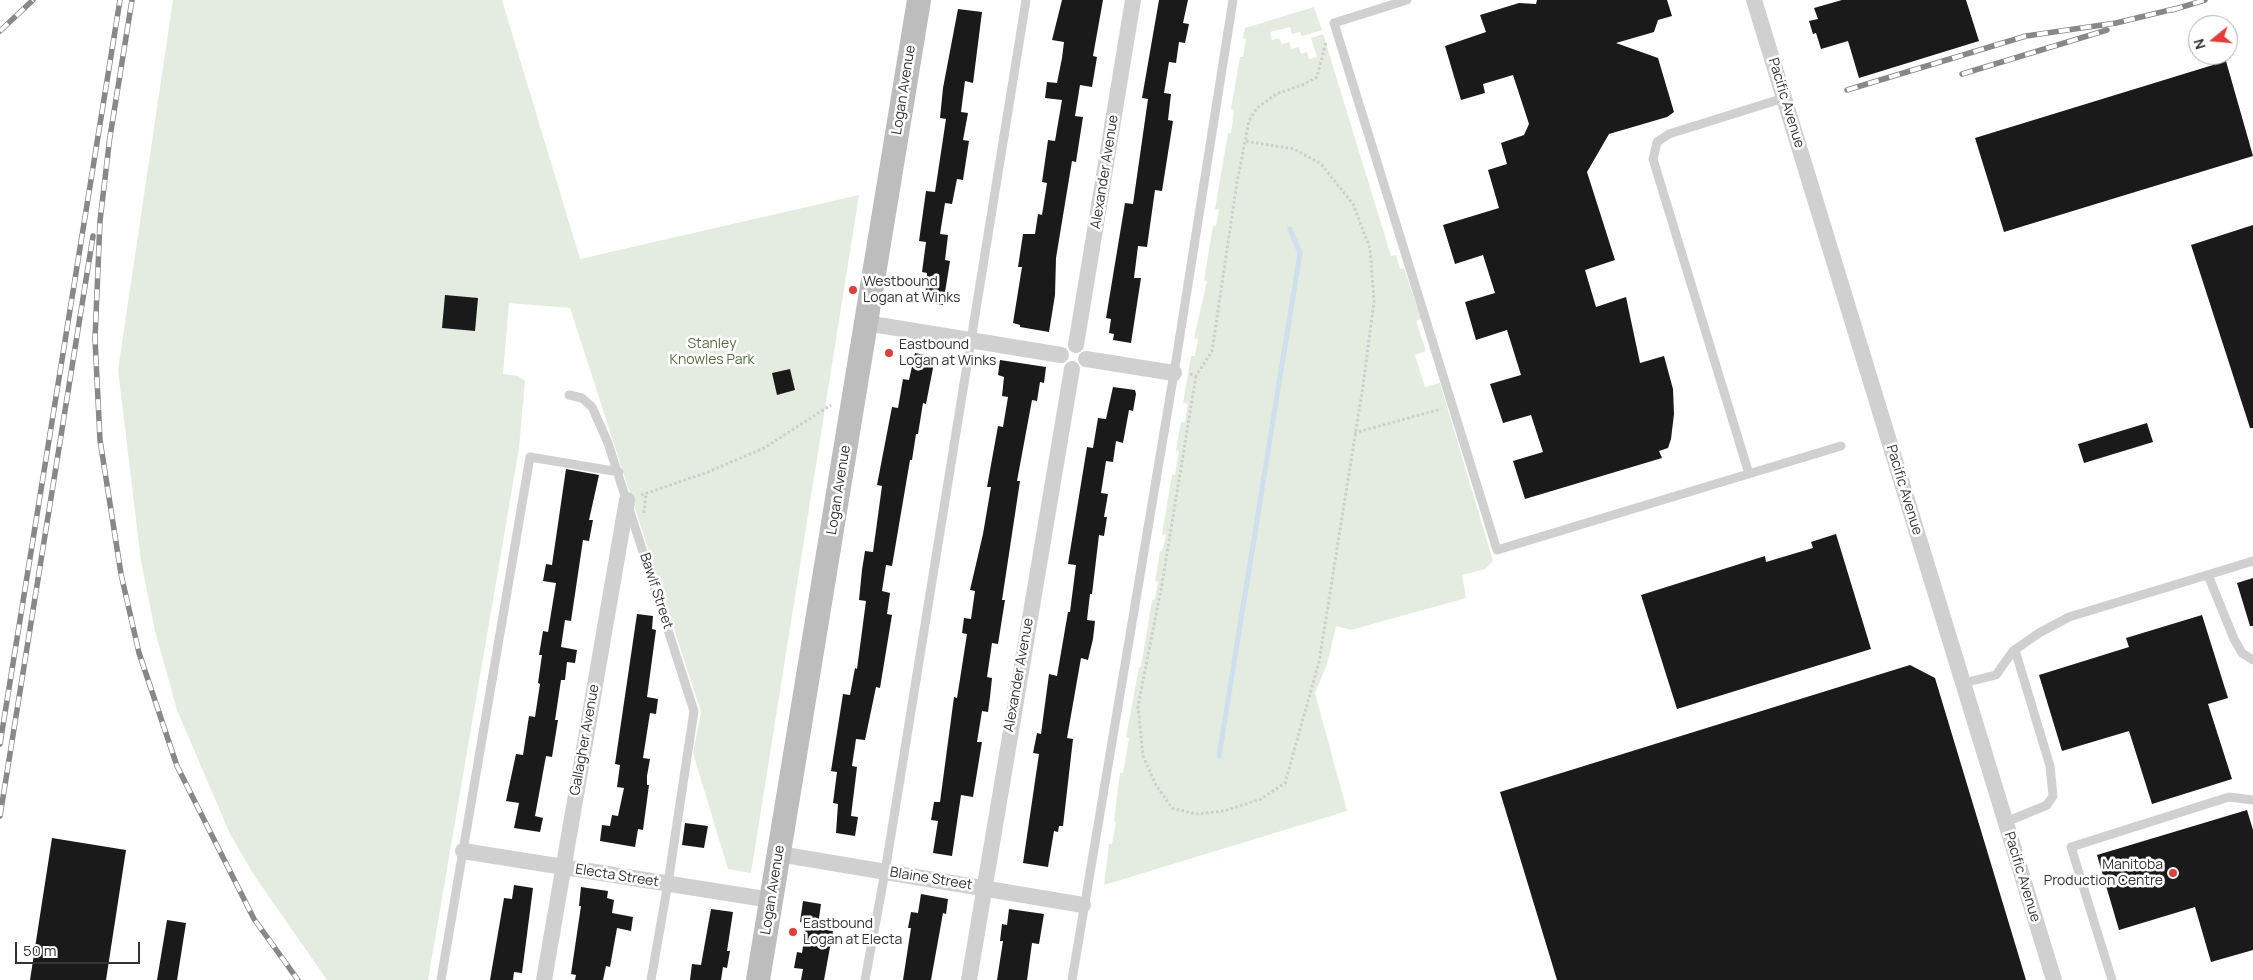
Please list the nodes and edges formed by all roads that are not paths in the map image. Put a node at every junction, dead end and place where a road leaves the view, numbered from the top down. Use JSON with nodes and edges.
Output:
{"nodes":[{"id":1,"x":919,"y":0,"type":"edge"},
{"id":2,"x":1026,"y":0,"type":"edge"},
{"id":3,"x":1133,"y":0,"type":"edge"},
{"id":4,"x":1233,"y":0,"type":"edge"},
{"id":5,"x":1407,"y":0,"type":"edge"},
{"id":6,"x":1754,"y":0,"type":"edge"},
{"id":7,"x":1784,"y":98,"type":"junction"},
{"id":8,"x":866,"y":323,"type":"junction"},
{"id":9,"x":972,"y":341,"type":"junction"},
{"id":10,"x":1076,"y":345,"type":"junction"},
{"id":11,"x":1061,"y":355,"type":"junction"},
{"id":12,"x":1086,"y":359,"type":"junction"},
{"id":13,"x":1072,"y":369,"type":"junction"},
{"id":14,"x":1174,"y":373,"type":"junction"},
{"id":15,"x":569,"y":395,"type":"dead end"},
{"id":16,"x":1842,"y":446,"type":"dead end"},
{"id":17,"x":619,"y":472,"type":"junction"},
{"id":18,"x":1749,"y":474,"type":"junction"},
{"id":19,"x":628,"y":500,"type":"junction"},
{"id":20,"x":2253,"y":561,"type":"edge"},
{"id":21,"x":2208,"y":575,"type":"junction"},
{"id":22,"x":2015,"y":650,"type":"junction"},
{"id":23,"x":2253,"y":660,"type":"edge"},
{"id":24,"x":1963,"y":683,"type":"junction"},
{"id":25,"x":2253,"y":800,"type":"edge"},
{"id":26,"x":2006,"y":822,"type":"junction"},
{"id":27,"x":463,"y":851,"type":"junction"},
{"id":28,"x":779,"y":854,"type":"junction"},
{"id":29,"x":562,"y":867,"type":"junction"},
{"id":30,"x":885,"y":872,"type":"junction"},
{"id":31,"x":668,"y":884,"type":"junction"},
{"id":32,"x":982,"y":887,"type":"junction"},
{"id":33,"x":771,"y":900,"type":"junction"},
{"id":34,"x":1083,"y":905,"type":"junction"},
{"id":35,"x":441,"y":980,"type":"edge"},
{"id":36,"x":544,"y":980,"type":"edge"},
{"id":37,"x":650,"y":980,"type":"edge"},
{"id":38,"x":758,"y":980,"type":"edge"},
{"id":39,"x":865,"y":980,"type":"edge"},
{"id":40,"x":968,"y":980,"type":"edge"},
{"id":41,"x":1072,"y":980,"type":"edge"},
{"id":42,"x":2054,"y":980,"type":"edge"},
{"id":43,"x":2112,"y":980,"type":"edge"}],
"edges":[{"from":1,"to":8,"type":"main road","name":"Logan Avenue"},
{"from":2,"to":9,"type":"lane"},
{"from":3,"to":10,"type":"street","name":"Alexander Avenue"},
{"from":4,"to":14,"type":"lane"},
{"from":5,"to":18,"type":"lane"},
{"from":6,"to":7,"type":"street","name":"Pacific Avenue"},
{"from":7,"to":18,"type":"lane"},
{"from":7,"to":24,"type":"street","name":"Pacific Avenue"},
{"from":8,"to":9,"type":"street"},
{"from":8,"to":28,"type":"main road","name":"Logan Avenue"},
{"from":9,"to":11,"type":"street"},
{"from":9,"to":30,"type":"lane"},
{"from":10,"to":11,"type":"street"},
{"from":10,"to":12,"type":"street"},
{"from":11,"to":13,"type":"street"},
{"from":12,"to":13,"type":"street"},
{"from":12,"to":14,"type":"street"},
{"from":13,"to":32,"type":"street","name":"Alexander Avenue"},
{"from":14,"to":34,"type":"lane"},
{"from":15,"to":17,"type":"lane","name":"Bawlf Street"},
{"from":16,"to":18,"type":"lane"},
{"from":17,"to":19,"type":"lane","name":"Bawlf Street"},
{"from":17,"to":27,"type":"lane"},
{"from":19,"to":29,"type":"street","name":"Gallagher Avenue"},
{"from":19,"to":31,"type":"lane","name":"Bawlf Street"},
{"from":20,"to":21,"type":"lane"},
{"from":21,"to":22,"type":"lane"},
{"from":21,"to":23,"type":"lane"},
{"from":22,"to":24,"type":"lane"},
{"from":22,"to":26,"type":"lane"},
{"from":24,"to":26,"type":"street","name":"Pacific Avenue"},
{"from":25,"to":43,"type":"lane"},
{"from":26,"to":42,"type":"street","name":"Pacific Avenue"},
{"from":27,"to":29,"type":"street","name":"Electa Street"},
{"from":27,"to":35,"type":"lane"},
{"from":28,"to":30,"type":"street","name":"Blaine Street"},
{"from":28,"to":33,"type":"main road","name":"Logan Avenue"},
{"from":29,"to":31,"type":"street","name":"Electa Street"},
{"from":29,"to":36,"type":"street","name":"Gallagher Avenue"},
{"from":30,"to":32,"type":"street","name":"Blaine Street"},
{"from":30,"to":39,"type":"lane"},
{"from":31,"to":33,"type":"street","name":"Electa Street"},
{"from":31,"to":37,"type":"lane"},
{"from":32,"to":34,"type":"street","name":"Blaine Street"},
{"from":32,"to":40,"type":"street","name":"Alexander Avenue"},
{"from":33,"to":38,"type":"main road","name":"Logan Avenue"},
{"from":34,"to":41,"type":"lane"}]}
